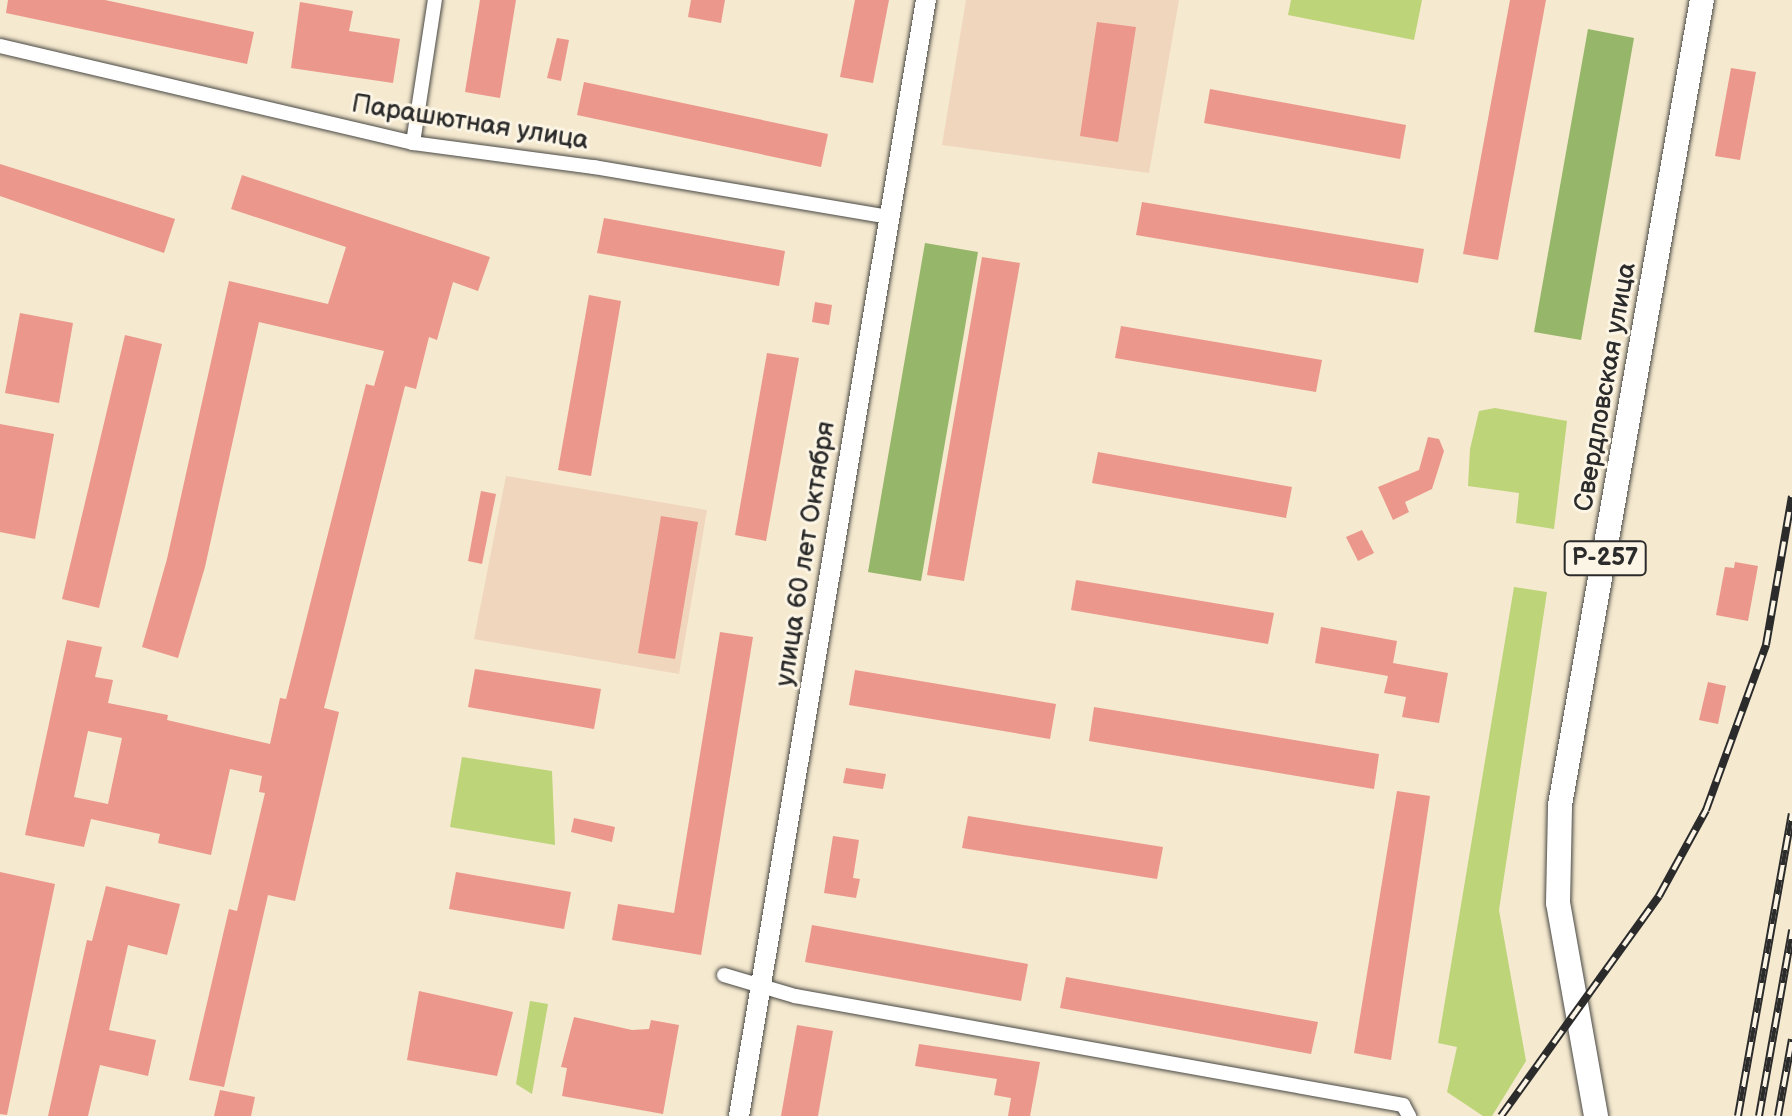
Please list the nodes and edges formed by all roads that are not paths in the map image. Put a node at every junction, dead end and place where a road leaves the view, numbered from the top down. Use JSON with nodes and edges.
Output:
{"nodes":[{"id":1,"x":435,"y":0,"type":"edge"},
{"id":2,"x":926,"y":0,"type":"edge"},
{"id":3,"x":1702,"y":0,"type":"edge"},
{"id":4,"x":0,"y":46,"type":"edge"},
{"id":5,"x":413,"y":143,"type":"junction"},
{"id":6,"x":889,"y":217,"type":"junction"},
{"id":7,"x":724,"y":975,"type":"dead end"},
{"id":8,"x":760,"y":986,"type":"junction"},
{"id":9,"x":739,"y":1116,"type":"edge"},
{"id":10,"x":1409,"y":1116,"type":"edge"},
{"id":11,"x":1596,"y":1116,"type":"edge"}],
"edges":[{"from":1,"to":5,"type":"street"},
{"from":2,"to":6,"type":"main road","name":"улица 60 лет Октября"},
{"from":3,"to":11,"type":"highway","name":"Свердловская улица","number":"Р-257"},
{"from":4,"to":5,"type":"street","name":"Парашютная улица"},
{"from":5,"to":6,"type":"street","name":"Парашютная улица"},
{"from":6,"to":8,"type":"main road","name":"улица 60 лет Октября"},
{"from":7,"to":8,"type":"street"},
{"from":8,"to":9,"type":"main road","name":"улица 60 лет Октября"},
{"from":8,"to":10,"type":"street"}]}
